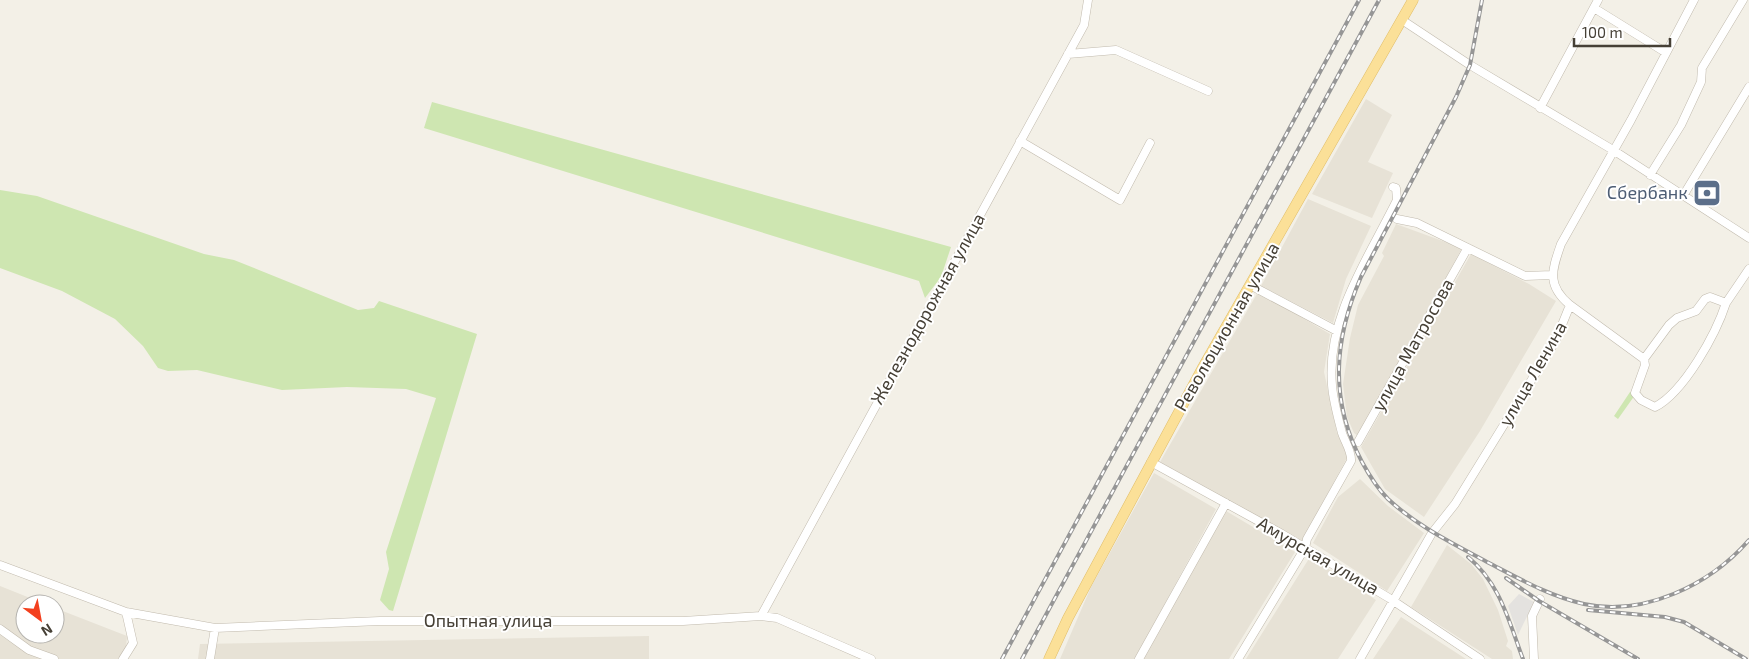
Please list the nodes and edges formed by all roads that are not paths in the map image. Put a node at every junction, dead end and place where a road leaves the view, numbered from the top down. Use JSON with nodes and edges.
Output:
{"nodes":[{"id":1,"x":1088,"y":0,"type":"edge"},
{"id":2,"x":1413,"y":0,"type":"edge"},
{"id":3,"x":1694,"y":0,"type":"edge"},
{"id":4,"x":1743,"y":0,"type":"edge"},
{"id":5,"x":1596,"y":4,"type":"edge"},
{"id":6,"x":1402,"y":20,"type":"junction"},
{"id":7,"x":1665,"y":52,"type":"junction"},
{"id":8,"x":1068,"y":54,"type":"junction"},
{"id":9,"x":1749,"y":87,"type":"edge"},
{"id":10,"x":1208,"y":92,"type":"dead end"},
{"id":11,"x":1540,"y":108,"type":"junction"},
{"id":12,"x":1020,"y":141,"type":"junction"},
{"id":13,"x":1150,"y":143,"type":"dead end"},
{"id":14,"x":1612,"y":150,"type":"junction"},
{"id":15,"x":1650,"y":175,"type":"junction"},
{"id":16,"x":1393,"y":187,"type":"dead end"},
{"id":17,"x":1683,"y":196,"type":"junction"},
{"id":18,"x":1397,"y":219,"type":"dead end"},
{"id":19,"x":1749,"y":238,"type":"edge"},
{"id":20,"x":1467,"y":249,"type":"junction"},
{"id":21,"x":1749,"y":269,"type":"edge"},
{"id":22,"x":1552,"y":275,"type":"junction"},
{"id":23,"x":1250,"y":285,"type":"junction"},
{"id":24,"x":1726,"y":303,"type":"junction"},
{"id":25,"x":1570,"y":305,"type":"junction"},
{"id":26,"x":1337,"y":331,"type":"junction"},
{"id":27,"x":1644,"y":359,"type":"junction"},
{"id":28,"x":1358,"y":442,"type":"dead end"},
{"id":29,"x":1151,"y":462,"type":"junction"},
{"id":30,"x":1226,"y":503,"type":"junction"},
{"id":31,"x":1305,"y":548,"type":"junction"},
{"id":32,"x":0,"y":565,"type":"edge"},
{"id":33,"x":1540,"y":599,"type":"dead end"},
{"id":34,"x":1395,"y":601,"type":"junction"},
{"id":35,"x":126,"y":612,"type":"junction"},
{"id":36,"x":761,"y":616,"type":"junction"},
{"id":37,"x":216,"y":628,"type":"junction"},
{"id":38,"x":0,"y":629,"type":"edge"},
{"id":39,"x":54,"y":659,"type":"edge"},
{"id":40,"x":123,"y":659,"type":"edge"},
{"id":41,"x":210,"y":659,"type":"edge"},
{"id":42,"x":871,"y":659,"type":"edge"},
{"id":43,"x":1049,"y":659,"type":"edge"},
{"id":44,"x":1139,"y":659,"type":"edge"},
{"id":45,"x":1238,"y":659,"type":"edge"},
{"id":46,"x":1360,"y":659,"type":"edge"},
{"id":47,"x":1480,"y":659,"type":"edge"},
{"id":48,"x":1534,"y":659,"type":"edge"}],
"edges":[{"from":1,"to":8,"type":"street","name":"Железнодорожная улица"},
{"from":2,"to":6,"type":"main road","name":"Революционная улица"},
{"from":3,"to":7,"type":"street"},
{"from":4,"to":15,"type":"street"},
{"from":5,"to":7,"type":"street"},
{"from":5,"to":11,"type":"street"},
{"from":6,"to":11,"type":"street"},
{"from":6,"to":23,"type":"main road","name":"Революционная улица"},
{"from":7,"to":14,"type":"street"},
{"from":8,"to":10,"type":"street"},
{"from":8,"to":12,"type":"street","name":"Железнодорожная улица"},
{"from":9,"to":17,"type":"street"},
{"from":11,"to":14,"type":"street"},
{"from":12,"to":13,"type":"street"},
{"from":12,"to":36,"type":"street","name":"Железнодорожная улица"},
{"from":14,"to":15,"type":"street"},
{"from":14,"to":22,"type":"street"},
{"from":15,"to":17,"type":"street"},
{"from":16,"to":26,"type":"street"},
{"from":17,"to":19,"type":"street"},
{"from":18,"to":20,"type":"street"},
{"from":20,"to":22,"type":"street"},
{"from":20,"to":28,"type":"street","name":"улица Матросова"},
{"from":21,"to":24,"type":"street"},
{"from":22,"to":25,"type":"street","name":"улица Ленина"},
{"from":23,"to":26,"type":"street"},
{"from":23,"to":29,"type":"main road","name":"Революционная улица"},
{"from":24,"to":27,"type":"street"},
{"from":24,"to":27,"type":"street"},
{"from":25,"to":27,"type":"street"},
{"from":25,"to":34,"type":"street","name":"улица Ленина"},
{"from":26,"to":31,"type":"street"},
{"from":29,"to":30,"type":"street","name":"Амурская улица"},
{"from":29,"to":43,"type":"main road","name":"Революционная улица"},
{"from":30,"to":31,"type":"street","name":"Амурская улица"},
{"from":30,"to":44,"type":"street"},
{"from":31,"to":34,"type":"street","name":"Амурская улица"},
{"from":31,"to":45,"type":"street"},
{"from":32,"to":35,"type":"street","name":"Опытная улица"},
{"from":33,"to":48,"type":"street"},
{"from":34,"to":46,"type":"street","name":"улица Ленина"},
{"from":34,"to":47,"type":"street","name":"Амурская улица"},
{"from":35,"to":37,"type":"street","name":"Опытная улица"},
{"from":35,"to":40,"type":"street"},
{"from":36,"to":37,"type":"street","name":"Опытная улица"},
{"from":36,"to":42,"type":"street","name":"Опытная улица"},
{"from":37,"to":41,"type":"street"},
{"from":38,"to":39,"type":"street"}]}
